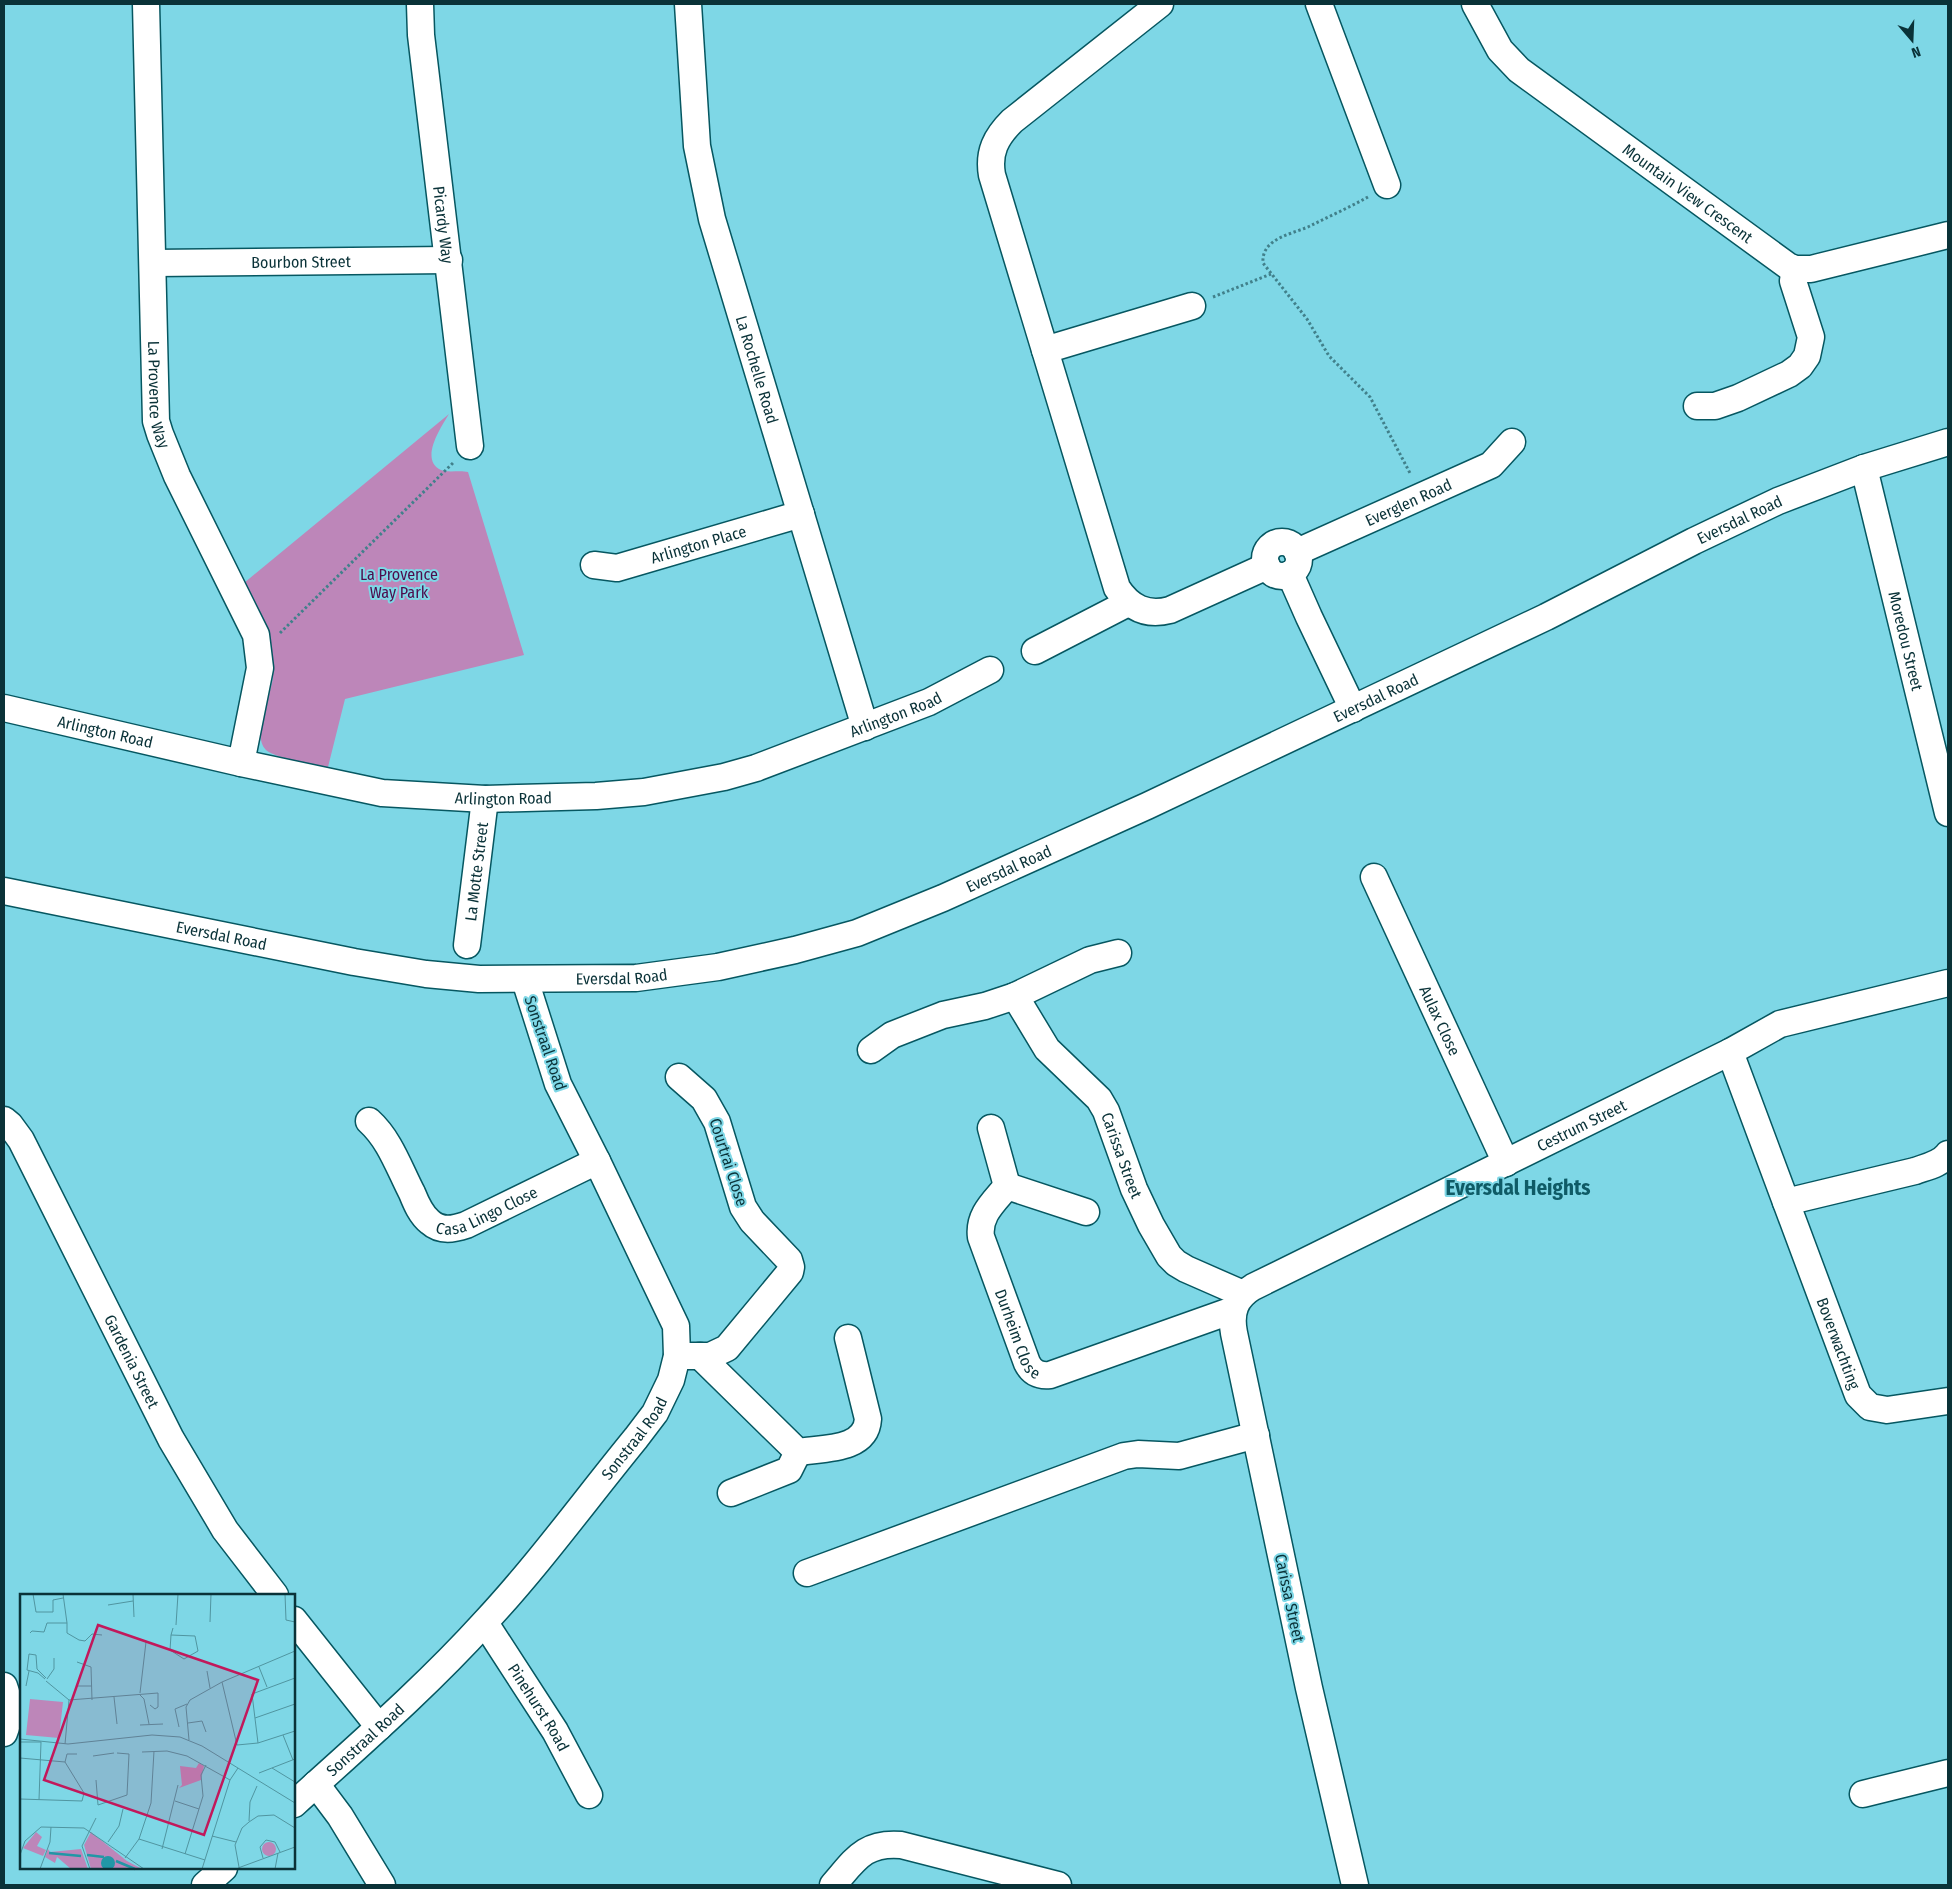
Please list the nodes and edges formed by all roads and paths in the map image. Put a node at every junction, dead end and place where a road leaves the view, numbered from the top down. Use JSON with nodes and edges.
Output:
{"nodes":[{"id":1,"x":146,"y":4,"type":"edge"},
{"id":2,"x":420,"y":4,"type":"edge"},
{"id":3,"x":688,"y":4,"type":"edge"},
{"id":4,"x":1160,"y":4,"type":"edge"},
{"id":5,"x":1319,"y":4,"type":"edge"},
{"id":6,"x":1475,"y":4,"type":"edge"},
{"id":7,"x":1388,"y":185,"type":"joint"},
{"id":8,"x":1948,"y":235,"type":"edge"},
{"id":9,"x":449,"y":260,"type":"junction"},
{"id":10,"x":153,"y":264,"type":"junction"},
{"id":11,"x":1795,"y":269,"type":"junction"},
{"id":12,"x":1271,"y":274,"type":"junction"},
{"id":13,"x":1192,"y":306,"type":"joint"},
{"id":14,"x":1045,"y":350,"type":"junction"},
{"id":15,"x":1697,"y":406,"type":"dead end"},
{"id":16,"x":1512,"y":442,"type":"dead end"},
{"id":17,"x":1948,"y":442,"type":"edge"},
{"id":18,"x":470,"y":446,"type":"joint"},
{"id":19,"x":1864,"y":468,"type":"junction"},
{"id":20,"x":1420,"y":497,"type":"junction"},
{"id":21,"x":801,"y":514,"type":"junction"},
{"id":22,"x":1285,"y":564,"type":"junction"},
{"id":23,"x":594,"y":565,"type":"dead end"},
{"id":24,"x":1128,"y":603,"type":"junction"},
{"id":25,"x":1035,"y":651,"type":"dead end"},
{"id":26,"x":260,"y":653,"type":"junction"},
{"id":27,"x":990,"y":670,"type":"dead end"},
{"id":28,"x":4,"y":708,"type":"edge"},
{"id":29,"x":1354,"y":709,"type":"junction"},
{"id":30,"x":865,"y":727,"type":"junction"},
{"id":31,"x":241,"y":763,"type":"junction"},
{"id":32,"x":485,"y":799,"type":"junction"},
{"id":33,"x":1948,"y":813,"type":"edge"},
{"id":34,"x":1374,"y":877,"type":"dead end"},
{"id":35,"x":4,"y":891,"type":"edge"},
{"id":36,"x":468,"y":945,"type":"dead end"},
{"id":37,"x":1118,"y":953,"type":"dead end"},
{"id":38,"x":525,"y":980,"type":"junction"},
{"id":39,"x":1948,"y":983,"type":"edge"},
{"id":40,"x":1015,"y":996,"type":"junction"},
{"id":41,"x":871,"y":1050,"type":"dead end"},
{"id":42,"x":1730,"y":1052,"type":"junction"},
{"id":43,"x":679,"y":1077,"type":"dead end"},
{"id":44,"x":4,"y":1120,"type":"edge"},
{"id":45,"x":369,"y":1121,"type":"dead end"},
{"id":46,"x":991,"y":1128,"type":"dead end"},
{"id":47,"x":1948,"y":1154,"type":"edge"},
{"id":48,"x":597,"y":1161,"type":"junction"},
{"id":49,"x":1506,"y":1163,"type":"junction"},
{"id":50,"x":1007,"y":1186,"type":"junction"},
{"id":51,"x":1786,"y":1202,"type":"junction"},
{"id":52,"x":1086,"y":1212,"type":"dead end"},
{"id":53,"x":1238,"y":1302,"type":"junction"},
{"id":54,"x":848,"y":1338,"type":"dead end"},
{"id":55,"x":688,"y":1356,"type":"junction"},
{"id":56,"x":1948,"y":1402,"type":"edge"},
{"id":57,"x":1256,"y":1435,"type":"junction"},
{"id":58,"x":798,"y":1452,"type":"junction"},
{"id":59,"x":731,"y":1493,"type":"dead end"},
{"id":60,"x":806,"y":1573,"type":"dead end"},
{"id":61,"x":274,"y":1594,"type":"edge"},
{"id":62,"x":295,"y":1621,"type":"edge"},
{"id":63,"x":485,"y":1623,"type":"junction"},
{"id":64,"x":4,"y":1686,"type":"edge"},
{"id":65,"x":380,"y":1727,"type":"junction"},
{"id":66,"x":4,"y":1733,"type":"edge"},
{"id":67,"x":1948,"y":1773,"type":"edge"},
{"id":68,"x":316,"y":1784,"type":"junction"},
{"id":69,"x":1863,"y":1794,"type":"dead end"},
{"id":70,"x":589,"y":1795,"type":"dead end"},
{"id":71,"x":295,"y":1803,"type":"edge"},
{"id":72,"x":223,"y":1869,"type":"edge"},
{"id":73,"x":205,"y":1885,"type":"edge"},
{"id":74,"x":382,"y":1885,"type":"edge"},
{"id":75,"x":833,"y":1885,"type":"edge"},
{"id":76,"x":1058,"y":1885,"type":"edge"},
{"id":77,"x":1355,"y":1885,"type":"edge"}],
"edges":[{"from":1,"to":10,"type":"street","name":"La Provence Way"},
{"from":2,"to":9,"type":"street","name":"Picardy Way"},
{"from":3,"to":21,"type":"street","name":"La Rochelle Road"},
{"from":4,"to":14,"type":"street"},
{"from":5,"to":7,"type":"street"},
{"from":6,"to":11,"type":"street","name":"Mountain View Crescent"},
{"from":7,"to":12,"type":"path"},
{"from":8,"to":11,"type":"street"},
{"from":9,"to":10,"type":"street","name":"Bourbon Street"},
{"from":9,"to":18,"type":"street","name":"Picardy Way"},
{"from":10,"to":26,"type":"street","name":"La Provence Way"},
{"from":11,"to":15,"type":"street"},
{"from":12,"to":13,"type":"path"},
{"from":12,"to":20,"type":"path"},
{"from":13,"to":14,"type":"street"},
{"from":14,"to":24,"type":"street"},
{"from":16,"to":20,"type":"street","name":"Everglen Road"},
{"from":17,"to":19,"type":"street","name":"Eversdal Road"},
{"from":18,"to":26,"type":"path"},
{"from":19,"to":29,"type":"street","name":"Eversdal Road"},
{"from":19,"to":33,"type":"street","name":"Moredou Street"},
{"from":20,"to":22,"type":"street","name":"Everglen Road"},
{"from":21,"to":23,"type":"street","name":"Arlington Place"},
{"from":21,"to":30,"type":"street","name":"La Rochelle Road"},
{"from":22,"to":24,"type":"street","name":"Everglen Road"},
{"from":22,"to":29,"type":"street"},
{"from":24,"to":25,"type":"street"},
{"from":26,"to":31,"type":"street","name":"La Provence Way"},
{"from":27,"to":30,"type":"street","name":"Arlington Road"},
{"from":28,"to":31,"type":"street","name":"Arlington Road"},
{"from":29,"to":38,"type":"street","name":"Eversdal Road"},
{"from":30,"to":32,"type":"street","name":"Arlington Road"},
{"from":31,"to":32,"type":"street","name":"Arlington Road"},
{"from":32,"to":36,"type":"street","name":"La Motte Street"},
{"from":34,"to":49,"type":"street","name":"Aulax Close"},
{"from":35,"to":38,"type":"street","name":"Eversdal Road"},
{"from":37,"to":40,"type":"street"},
{"from":38,"to":48,"type":"street","name":"Sonstraal Road"},
{"from":39,"to":42,"type":"street","name":"Cestrum Street"},
{"from":40,"to":41,"type":"street"},
{"from":40,"to":53,"type":"street","name":"Carissa Street"},
{"from":42,"to":49,"type":"street","name":"Cestrum Street"},
{"from":42,"to":51,"type":"street","name":"Boverwachting"},
{"from":43,"to":55,"type":"street","name":"Courtrai Close"},
{"from":44,"to":61,"type":"street","name":"Gardenia Street"},
{"from":45,"to":48,"type":"street","name":"Casa Lingo Close"},
{"from":46,"to":50,"type":"street"},
{"from":47,"to":51,"type":"street"},
{"from":48,"to":55,"type":"street","name":"Sonstraal Road"},
{"from":49,"to":53,"type":"street","name":"Cestrum Street"},
{"from":50,"to":52,"type":"street"},
{"from":50,"to":53,"type":"street","name":"Durheim Close"},
{"from":51,"to":56,"type":"street","name":"Boverwachting"},
{"from":53,"to":57,"type":"street","name":"Carissa Street"},
{"from":54,"to":58,"type":"street"},
{"from":55,"to":58,"type":"street"},
{"from":55,"to":63,"type":"street","name":"Sonstraal Road"},
{"from":57,"to":60,"type":"street"},
{"from":57,"to":77,"type":"street","name":"Carissa Street"},
{"from":58,"to":59,"type":"street"},
{"from":62,"to":65,"type":"street"},
{"from":63,"to":65,"type":"street","name":"Sonstraal Road"},
{"from":63,"to":70,"type":"street","name":"Pinehurst Road"},
{"from":64,"to":66,"type":"street"},
{"from":65,"to":68,"type":"street","name":"Sonstraal Road"},
{"from":67,"to":69,"type":"street"},
{"from":68,"to":71,"type":"street","name":"Sonstraal Road"},
{"from":68,"to":74,"type":"street"},
{"from":72,"to":73,"type":"street"},
{"from":75,"to":76,"type":"street"}]}
